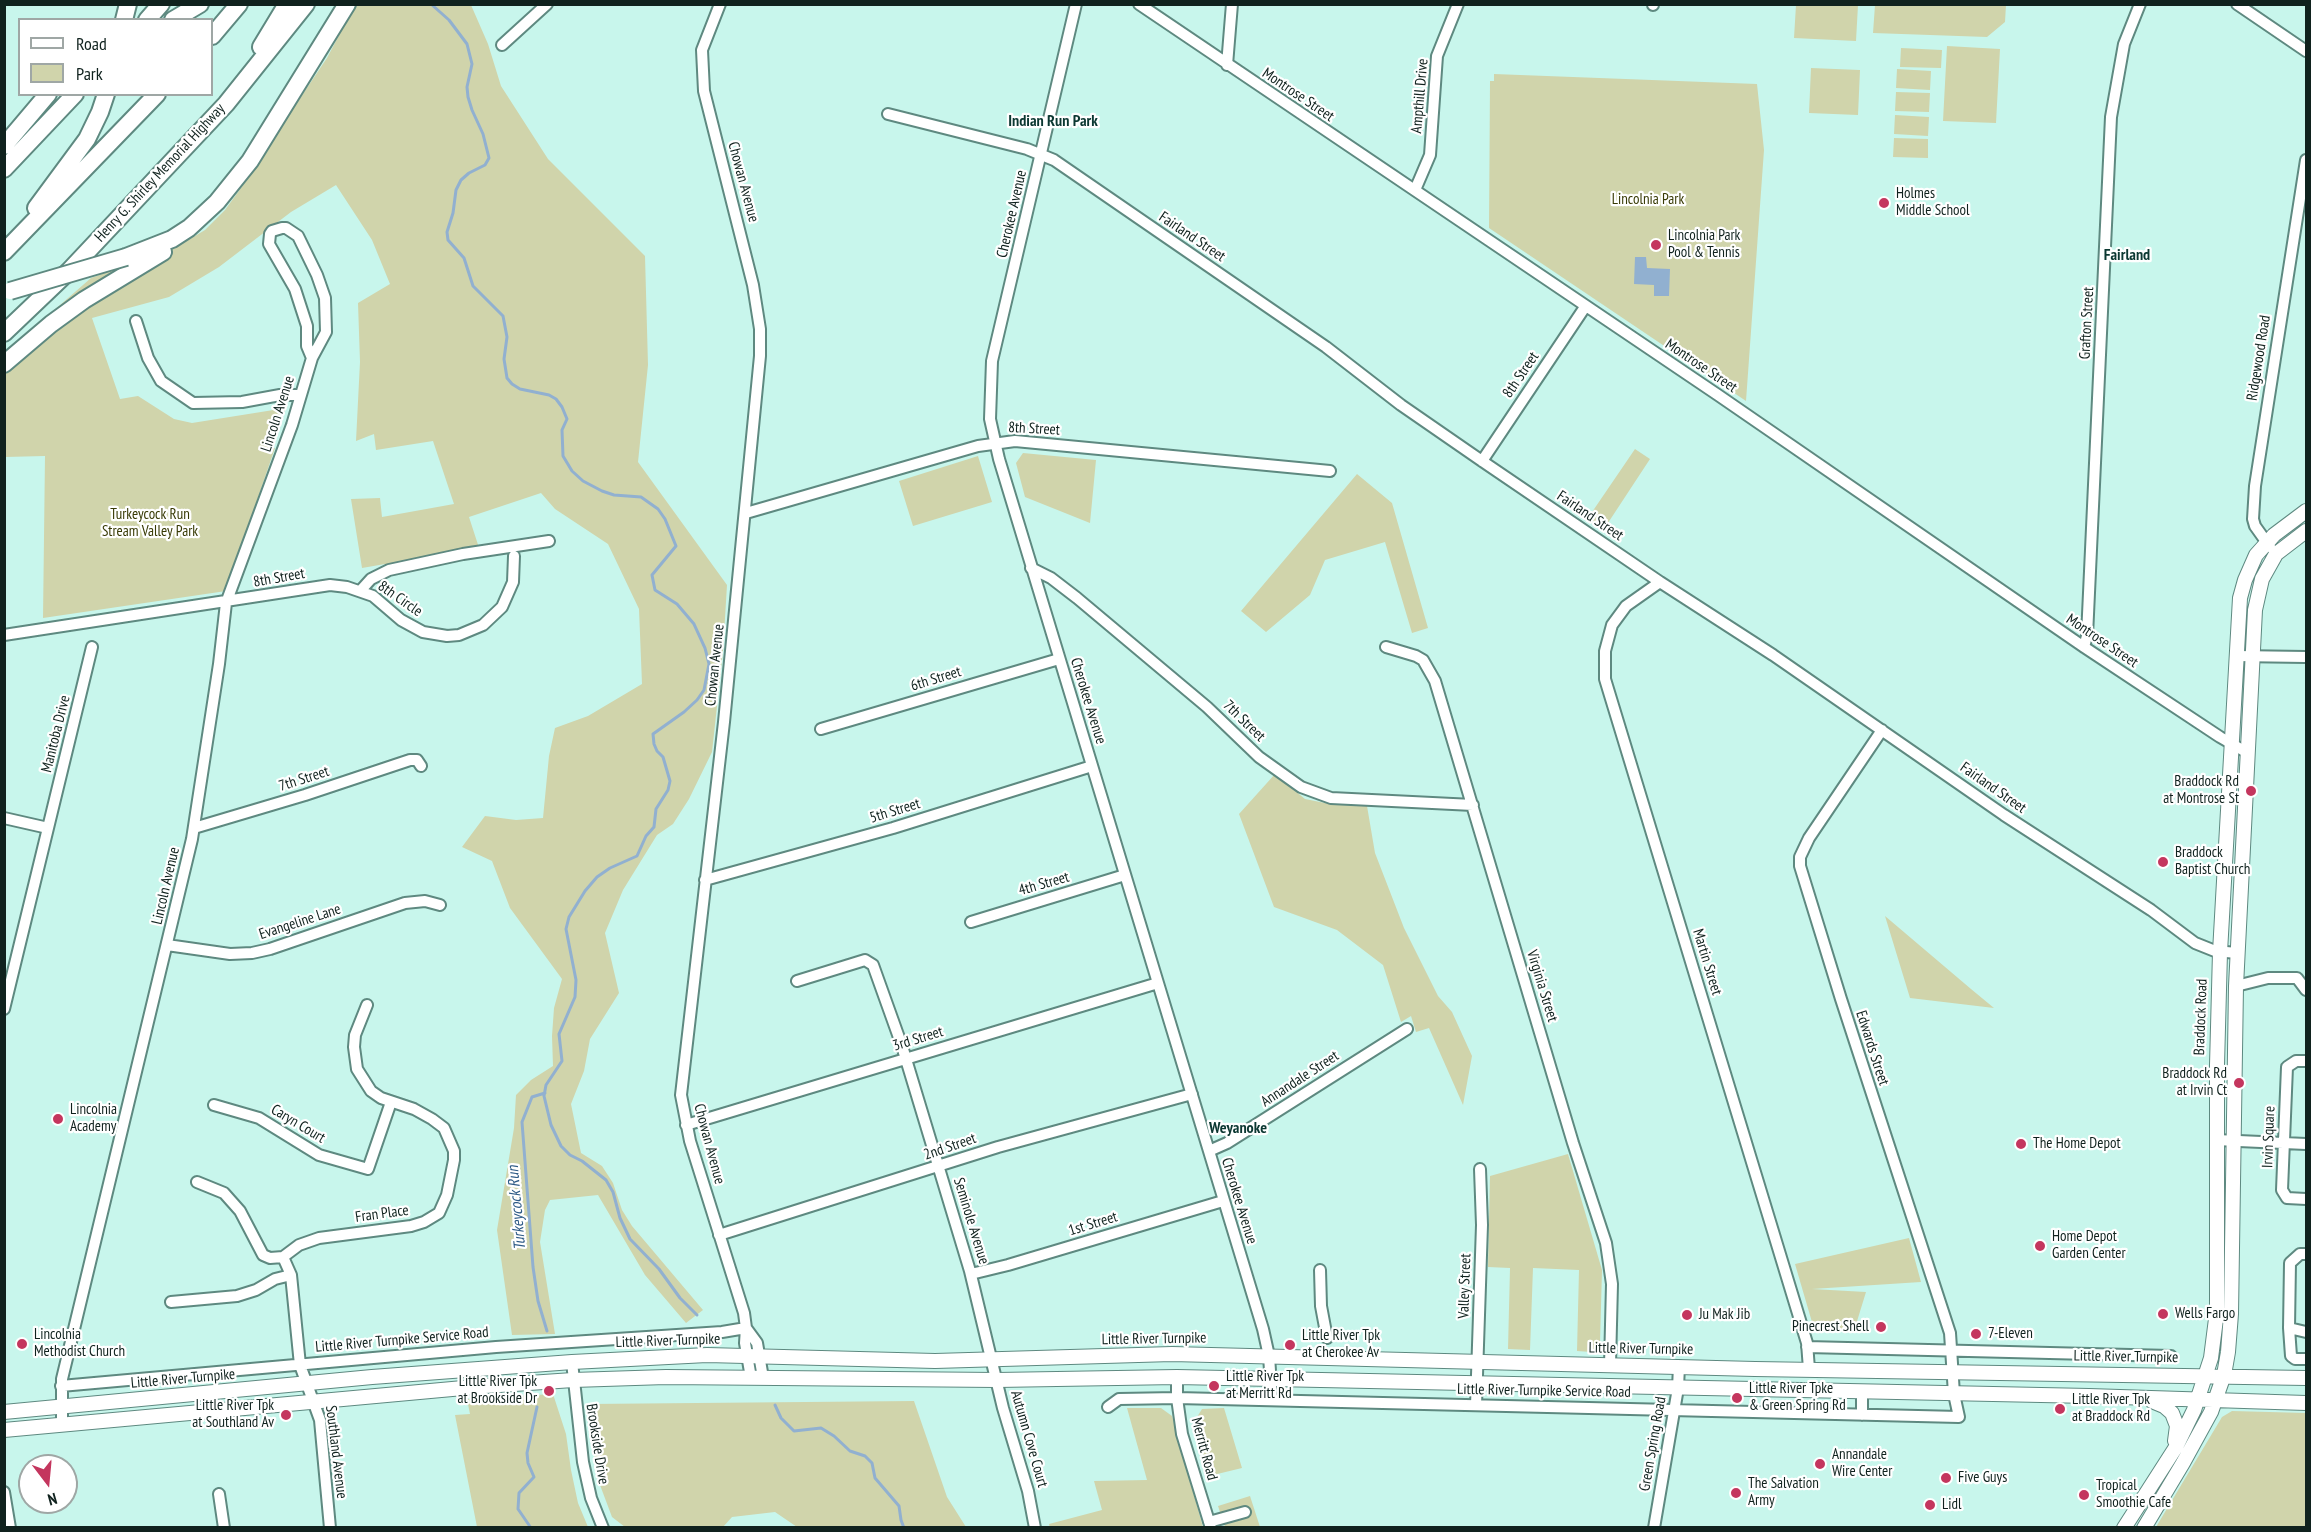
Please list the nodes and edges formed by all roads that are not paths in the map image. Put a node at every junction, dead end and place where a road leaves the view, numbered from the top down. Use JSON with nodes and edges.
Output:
{"nodes":[{"id":1,"x":161,"y":4,"type":"edge"},
{"id":2,"x":200,"y":4,"type":"edge"},
{"id":3,"x":239,"y":4,"type":"edge"},
{"id":4,"x":287,"y":4,"type":"edge"},
{"id":5,"x":306,"y":4,"type":"edge"},
{"id":6,"x":347,"y":4,"type":"edge"},
{"id":7,"x":547,"y":4,"type":"edge"},
{"id":8,"x":720,"y":4,"type":"edge"},
{"id":9,"x":1076,"y":4,"type":"edge"},
{"id":10,"x":1140,"y":4,"type":"edge"},
{"id":11,"x":1232,"y":4,"type":"edge"},
{"id":12,"x":1458,"y":4,"type":"edge"},
{"id":13,"x":2140,"y":4,"type":"edge"},
{"id":14,"x":2237,"y":4,"type":"edge"},
{"id":15,"x":149,"y":18,"type":"edge"},
{"id":16,"x":176,"y":18,"type":"edge"},
{"id":17,"x":213,"y":35,"type":"edge"},
{"id":18,"x":502,"y":45,"type":"dead end"},
{"id":19,"x":2307,"y":51,"type":"edge"},
{"id":20,"x":1227,"y":64,"type":"junction"},
{"id":21,"x":46,"y":96,"type":"edge"},
{"id":22,"x":105,"y":96,"type":"edge"},
{"id":23,"x":156,"y":96,"type":"edge"},
{"id":24,"x":73,"y":97,"type":"edge"},
{"id":25,"x":226,"y":104,"type":"junction"},
{"id":26,"x":888,"y":114,"type":"dead end"},
{"id":27,"x":6,"y":143,"type":"edge"},
{"id":28,"x":1042,"y":153,"type":"junction"},
{"id":29,"x":2307,"y":160,"type":"edge"},
{"id":30,"x":4,"y":169,"type":"edge"},
{"id":31,"x":1415,"y":190,"type":"junction"},
{"id":32,"x":218,"y":202,"type":"junction"},
{"id":33,"x":4,"y":247,"type":"edge"},
{"id":34,"x":4,"y":252,"type":"edge"},
{"id":35,"x":7,"y":292,"type":"edge"},
{"id":36,"x":1585,"y":307,"type":"junction"},
{"id":37,"x":136,"y":321,"type":"dead end"},
{"id":38,"x":4,"y":333,"type":"edge"},
{"id":39,"x":312,"y":358,"type":"junction"},
{"id":40,"x":4,"y":364,"type":"edge"},
{"id":41,"x":300,"y":395,"type":"junction"},
{"id":42,"x":994,"y":442,"type":"junction"},
{"id":43,"x":1482,"y":461,"type":"junction"},
{"id":44,"x":1330,"y":471,"type":"dead end"},
{"id":45,"x":2307,"y":511,"type":"edge"},
{"id":46,"x":746,"y":513,"type":"junction"},
{"id":47,"x":2307,"y":531,"type":"edge"},
{"id":48,"x":549,"y":541,"type":"dead end"},
{"id":49,"x":2266,"y":542,"type":"junction"},
{"id":50,"x":2276,"y":554,"type":"junction"},
{"id":51,"x":514,"y":556,"type":"dead end"},
{"id":52,"x":1031,"y":568,"type":"junction"},
{"id":53,"x":1660,"y":582,"type":"junction"},
{"id":54,"x":361,"y":591,"type":"junction"},
{"id":55,"x":226,"y":603,"type":"junction"},
{"id":56,"x":4,"y":634,"type":"edge"},
{"id":57,"x":92,"y":647,"type":"dead end"},
{"id":58,"x":1386,"y":647,"type":"dead end"},
{"id":59,"x":2084,"y":647,"type":"junction"},
{"id":60,"x":2236,"y":656,"type":"junction"},
{"id":61,"x":2253,"y":656,"type":"junction"},
{"id":62,"x":2307,"y":657,"type":"edge"},
{"id":63,"x":1059,"y":659,"type":"junction"},
{"id":64,"x":821,"y":729,"type":"dead end"},
{"id":65,"x":1882,"y":730,"type":"junction"},
{"id":66,"x":2231,"y":743,"type":"junction"},
{"id":67,"x":2246,"y":752,"type":"junction"},
{"id":68,"x":422,"y":766,"type":"dead end"},
{"id":69,"x":1092,"y":766,"type":"junction"},
{"id":70,"x":1473,"y":806,"type":"junction"},
{"id":71,"x":4,"y":818,"type":"edge"},
{"id":72,"x":48,"y":828,"type":"junction"},
{"id":73,"x":194,"y":828,"type":"junction"},
{"id":74,"x":1125,"y":876,"type":"junction"},
{"id":75,"x":705,"y":880,"type":"junction"},
{"id":76,"x":440,"y":905,"type":"dead end"},
{"id":77,"x":972,"y":922,"type":"dead end"},
{"id":78,"x":167,"y":945,"type":"junction"},
{"id":79,"x":2220,"y":952,"type":"junction"},
{"id":80,"x":2237,"y":953,"type":"junction"},
{"id":81,"x":796,"y":981,"type":"dead end"},
{"id":82,"x":1158,"y":983,"type":"junction"},
{"id":83,"x":2236,"y":986,"type":"junction"},
{"id":84,"x":2307,"y":990,"type":"edge"},
{"id":85,"x":367,"y":1005,"type":"dead end"},
{"id":86,"x":4,"y":1009,"type":"edge"},
{"id":87,"x":1407,"y":1029,"type":"dead end"},
{"id":88,"x":905,"y":1059,"type":"junction"},
{"id":89,"x":2301,"y":1061,"type":"edge"},
{"id":90,"x":1192,"y":1094,"type":"junction"},
{"id":91,"x":391,"y":1102,"type":"junction"},
{"id":92,"x":214,"y":1105,"type":"dead end"},
{"id":93,"x":686,"y":1125,"type":"junction"},
{"id":94,"x":2216,"y":1140,"type":"junction"},
{"id":95,"x":2232,"y":1141,"type":"junction"},
{"id":96,"x":2284,"y":1143,"type":"junction"},
{"id":97,"x":2307,"y":1144,"type":"edge"},
{"id":98,"x":1209,"y":1151,"type":"junction"},
{"id":99,"x":938,"y":1166,"type":"junction"},
{"id":100,"x":1480,"y":1169,"type":"dead end"},
{"id":101,"x":197,"y":1182,"type":"dead end"},
{"id":102,"x":2307,"y":1199,"type":"edge"},
{"id":103,"x":1223,"y":1201,"type":"junction"},
{"id":104,"x":719,"y":1236,"type":"junction"},
{"id":105,"x":2307,"y":1254,"type":"edge"},
{"id":106,"x":283,"y":1257,"type":"junction"},
{"id":107,"x":1320,"y":1270,"type":"dead end"},
{"id":108,"x":971,"y":1274,"type":"junction"},
{"id":109,"x":291,"y":1275,"type":"junction"},
{"id":110,"x":171,"y":1302,"type":"dead end"},
{"id":111,"x":746,"y":1328,"type":"junction"},
{"id":112,"x":2289,"y":1328,"type":"junction"},
{"id":113,"x":2307,"y":1332,"type":"edge"},
{"id":114,"x":1327,"y":1338,"type":"dead end"},
{"id":115,"x":1808,"y":1347,"type":"junction"},
{"id":116,"x":1864,"y":1349,"type":"junction"},
{"id":117,"x":1910,"y":1350,"type":"junction"},
{"id":118,"x":1952,"y":1351,"type":"junction"},
{"id":119,"x":2029,"y":1352,"type":"junction"},
{"id":120,"x":753,"y":1355,"type":"junction"},
{"id":121,"x":2142,"y":1355,"type":"junction"},
{"id":122,"x":1269,"y":1356,"type":"junction"},
{"id":123,"x":2171,"y":1356,"type":"dead end"},
{"id":124,"x":992,"y":1359,"type":"junction"},
{"id":125,"x":2307,"y":1359,"type":"edge"},
{"id":126,"x":1477,"y":1361,"type":"junction"},
{"id":127,"x":572,"y":1362,"type":"junction"},
{"id":128,"x":300,"y":1365,"type":"junction"},
{"id":129,"x":1610,"y":1365,"type":"junction"},
{"id":130,"x":1679,"y":1366,"type":"junction"},
{"id":131,"x":1809,"y":1369,"type":"junction"},
{"id":132,"x":1861,"y":1371,"type":"junction"},
{"id":133,"x":1912,"y":1372,"type":"junction"},
{"id":134,"x":1954,"y":1373,"type":"junction"},
{"id":135,"x":2036,"y":1373,"type":"junction"},
{"id":136,"x":2142,"y":1374,"type":"junction"},
{"id":137,"x":2207,"y":1375,"type":"junction"},
{"id":138,"x":2224,"y":1375,"type":"junction"},
{"id":139,"x":1177,"y":1377,"type":"junction"},
{"id":140,"x":757,"y":1378,"type":"junction"},
{"id":141,"x":2307,"y":1378,"type":"edge"},
{"id":142,"x":1270,"y":1379,"type":"junction"},
{"id":143,"x":573,"y":1380,"type":"junction"},
{"id":144,"x":997,"y":1380,"type":"junction"},
{"id":145,"x":1477,"y":1383,"type":"junction"},
{"id":146,"x":306,"y":1384,"type":"junction"},
{"id":147,"x":61,"y":1386,"type":"junction"},
{"id":148,"x":1678,"y":1388,"type":"junction"},
{"id":149,"x":1862,"y":1392,"type":"junction"},
{"id":150,"x":1954,"y":1394,"type":"junction"},
{"id":151,"x":1177,"y":1398,"type":"junction"},
{"id":152,"x":2141,"y":1398,"type":"junction"},
{"id":153,"x":315,"y":1400,"type":"junction"},
{"id":154,"x":1272,"y":1400,"type":"junction"},
{"id":155,"x":2198,"y":1400,"type":"junction"},
{"id":156,"x":2214,"y":1401,"type":"junction"},
{"id":157,"x":2307,"y":1403,"type":"edge"},
{"id":158,"x":1476,"y":1405,"type":"junction"},
{"id":159,"x":61,"y":1406,"type":"junction"},
{"id":160,"x":1108,"y":1407,"type":"dead end"},
{"id":161,"x":1674,"y":1409,"type":"junction"},
{"id":162,"x":4,"y":1412,"type":"edge"},
{"id":163,"x":1862,"y":1415,"type":"junction"},
{"id":164,"x":62,"y":1425,"type":"junction"},
{"id":165,"x":4,"y":1430,"type":"edge"},
{"id":166,"x":2170,"y":1455,"type":"junction"},
{"id":167,"x":4,"y":1492,"type":"edge"},
{"id":168,"x":219,"y":1494,"type":"dead end"},
{"id":169,"x":1245,"y":1512,"type":"dead end"},
{"id":170,"x":1210,"y":1525,"type":"edge"},
{"id":171,"x":10,"y":1527,"type":"edge"},
{"id":172,"x":224,"y":1527,"type":"edge"},
{"id":173,"x":330,"y":1527,"type":"edge"},
{"id":174,"x":603,"y":1527,"type":"edge"},
{"id":175,"x":1035,"y":1527,"type":"edge"},
{"id":176,"x":1654,"y":1527,"type":"edge"},
{"id":177,"x":2124,"y":1527,"type":"edge"},
{"id":178,"x":2144,"y":1527,"type":"edge"}],
"edges":[{"from":1,"to":15,"type":"highway"},
{"from":2,"to":16,"type":"highway"},
{"from":3,"to":17,"type":"highway"},
{"from":4,"to":25,"type":"highway"},
{"from":5,"to":25,"type":"highway","name":"Henry G. Shirley Memorial Highway"},
{"from":6,"to":32,"type":"highway"},
{"from":7,"to":18,"type":"street"},
{"from":8,"to":46,"type":"street","name":"Chowan Avenue"},
{"from":9,"to":28,"type":"street","name":"Cherokee Avenue"},
{"from":10,"to":20,"type":"street","name":"Montrose Street"},
{"from":11,"to":20,"type":"street"},
{"from":12,"to":31,"type":"street","name":"Ampthill Drive"},
{"from":13,"to":59,"type":"street","name":"Grafton Street"},
{"from":14,"to":19,"type":"street"},
{"from":20,"to":31,"type":"street","name":"Montrose Street"},
{"from":21,"to":27,"type":"highway"},
{"from":22,"to":33,"type":"highway"},
{"from":23,"to":34,"type":"highway"},
{"from":24,"to":30,"type":"highway"},
{"from":25,"to":38,"type":"highway","name":"Henry G. Shirley Memorial Highway"},
{"from":26,"to":28,"type":"street","name":"Fairland Street"},
{"from":28,"to":42,"type":"street","name":"Cherokee Avenue"},
{"from":28,"to":43,"type":"street","name":"Fairland Street"},
{"from":29,"to":49,"type":"street","name":"Ridgewood Road"},
{"from":31,"to":36,"type":"street","name":"Montrose Street"},
{"from":32,"to":35,"type":"highway","bridge":true},
{"from":32,"to":40,"type":"highway"},
{"from":36,"to":43,"type":"street","name":"8th Street"},
{"from":36,"to":59,"type":"street","name":"Montrose Street"},
{"from":37,"to":41,"type":"street"},
{"from":39,"to":39,"type":"street","name":"Lincoln Avenue"},
{"from":39,"to":41,"type":"street","name":"Lincoln Avenue"},
{"from":41,"to":55,"type":"street","name":"Lincoln Avenue"},
{"from":42,"to":44,"type":"street","name":"8th Street"},
{"from":42,"to":46,"type":"street","name":"8th Street"},
{"from":42,"to":52,"type":"street","name":"Cherokee Avenue"},
{"from":43,"to":53,"type":"street","name":"Fairland Street"},
{"from":45,"to":49,"type":"main road","name":"Braddock Road"},
{"from":46,"to":75,"type":"street","name":"Chowan Avenue"},
{"from":47,"to":50,"type":"main road"},
{"from":48,"to":54,"type":"street"},
{"from":49,"to":50,"type":"street","name":"Ridgewood Road"},
{"from":49,"to":60,"type":"main road","name":"Braddock Road"},
{"from":50,"to":61,"type":"main road"},
{"from":51,"to":54,"type":"street","name":"8th Circle"},
{"from":52,"to":63,"type":"street","name":"Cherokee Avenue"},
{"from":52,"to":70,"type":"street","name":"7th Street"},
{"from":53,"to":65,"type":"street","name":"Fairland Street"},
{"from":53,"to":115,"type":"street","name":"Martin Street"},
{"from":54,"to":55,"type":"street","name":"8th Street"},
{"from":55,"to":56,"type":"street","name":"8th Street"},
{"from":55,"to":73,"type":"street","name":"Lincoln Avenue"},
{"from":57,"to":72,"type":"street","name":"Manitoba Drive"},
{"from":58,"to":70,"type":"street","name":"Virginia Street"},
{"from":59,"to":66,"type":"street","name":"Montrose Street"},
{"from":60,"to":61,"type":"street"},
{"from":60,"to":66,"type":"main road","name":"Braddock Road"},
{"from":61,"to":62,"type":"street"},
{"from":61,"to":67,"type":"main road"},
{"from":63,"to":64,"type":"street","name":"6th Street"},
{"from":63,"to":69,"type":"street","name":"Cherokee Avenue"},
{"from":65,"to":79,"type":"street","name":"Fairland Street"},
{"from":65,"to":118,"type":"street","name":"Edwards Street"},
{"from":66,"to":67,"type":"street","name":"Montrose Street"},
{"from":66,"to":79,"type":"main road","name":"Braddock Road"},
{"from":67,"to":80,"type":"main road"},
{"from":68,"to":73,"type":"street","name":"7th Street"},
{"from":69,"to":74,"type":"street","name":"Cherokee Avenue"},
{"from":69,"to":75,"type":"street","name":"5th Street"},
{"from":70,"to":129,"type":"street","name":"Virginia Street"},
{"from":71,"to":72,"type":"street"},
{"from":72,"to":86,"type":"street","name":"Manitoba Drive"},
{"from":73,"to":78,"type":"street","name":"Lincoln Avenue"},
{"from":74,"to":77,"type":"street","name":"4th Street"},
{"from":74,"to":82,"type":"street","name":"Cherokee Avenue"},
{"from":75,"to":93,"type":"street","name":"Chowan Avenue"},
{"from":76,"to":78,"type":"street","name":"Evangeline Lane"},
{"from":78,"to":147,"type":"street","name":"Lincoln Avenue"},
{"from":79,"to":80,"type":"street","name":"Fairland Street"},
{"from":79,"to":94,"type":"main road","name":"Braddock Road"},
{"from":80,"to":83,"type":"main road"},
{"from":81,"to":88,"type":"street","name":"Seminole Avenue"},
{"from":82,"to":88,"type":"street","name":"3rd Street"},
{"from":82,"to":90,"type":"street","name":"Cherokee Avenue"},
{"from":83,"to":84,"type":"street"},
{"from":83,"to":95,"type":"main road"},
{"from":85,"to":91,"type":"street","name":"Fran Place"},
{"from":87,"to":98,"type":"street","name":"Annandale Street"},
{"from":88,"to":93,"type":"street","name":"3rd Street"},
{"from":88,"to":99,"type":"street","name":"Seminole Avenue"},
{"from":89,"to":96,"type":"street","name":"Irvin Square"},
{"from":90,"to":98,"type":"street","name":"Cherokee Avenue"},
{"from":90,"to":99,"type":"street","name":"2nd Street"},
{"from":91,"to":92,"type":"street","name":"Caryn Court"},
{"from":91,"to":106,"type":"street","name":"Fran Place"},
{"from":93,"to":104,"type":"street","name":"Chowan Avenue"},
{"from":94,"to":95,"type":"street"},
{"from":94,"to":137,"type":"main road","name":"Braddock Road"},
{"from":95,"to":96,"type":"street"},
{"from":95,"to":138,"type":"main road"},
{"from":96,"to":97,"type":"street"},
{"from":96,"to":102,"type":"street","name":"Irvin Square"},
{"from":98,"to":103,"type":"street","name":"Cherokee Avenue"},
{"from":99,"to":104,"type":"street","name":"2nd Street"},
{"from":99,"to":108,"type":"street","name":"Seminole Avenue"},
{"from":100,"to":126,"type":"street","name":"Valley Street"},
{"from":101,"to":106,"type":"street"},
{"from":103,"to":108,"type":"street","name":"1st Street"},
{"from":103,"to":122,"type":"street","name":"Cherokee Avenue"},
{"from":104,"to":111,"type":"street","name":"Chowan Avenue"},
{"from":105,"to":112,"type":"street"},
{"from":106,"to":109,"type":"street","name":"Southland Avenue"},
{"from":107,"to":114,"type":"street"},
{"from":108,"to":124,"type":"street","name":"Seminole Avenue"},
{"from":109,"to":110,"type":"street"},
{"from":109,"to":128,"type":"street","name":"Southland Avenue"},
{"from":111,"to":120,"type":"street","name":"Chowan Avenue"},
{"from":111,"to":128,"type":"street","name":"Little River Turnpike Service Road"},
{"from":112,"to":113,"type":"street"},
{"from":112,"to":125,"type":"street"},
{"from":115,"to":116,"type":"street"},
{"from":115,"to":131,"type":"street","name":"Martin Street"},
{"from":116,"to":117,"type":"street"},
{"from":116,"to":132,"type":"street"},
{"from":117,"to":118,"type":"street"},
{"from":117,"to":133,"type":"street"},
{"from":118,"to":119,"type":"street"},
{"from":118,"to":134,"type":"street","name":"Edwards Street"},
{"from":119,"to":121,"type":"street"},
{"from":119,"to":135,"type":"street"},
{"from":120,"to":124,"type":"main road","name":"Little River Turnpike"},
{"from":120,"to":127,"type":"main road","name":"Little River Turnpike"},
{"from":120,"to":140,"type":"street","name":"Chowan Avenue"},
{"from":121,"to":123,"type":"street"},
{"from":121,"to":136,"type":"street"},
{"from":122,"to":124,"type":"main road","name":"Little River Turnpike"},
{"from":122,"to":126,"type":"main road","name":"Little River Turnpike"},
{"from":122,"to":142,"type":"street","name":"Cherokee Avenue"},
{"from":124,"to":144,"type":"street","name":"Autumn Cove Court"},
{"from":126,"to":129,"type":"main road","name":"Little River Turnpike"},
{"from":126,"to":145,"type":"street","name":"Valley Street"},
{"from":127,"to":143,"type":"street","name":"Brookside Drive"},
{"from":127,"to":146,"type":"main road","name":"Little River Turnpike"},
{"from":128,"to":146,"type":"street","name":"Southland Avenue"},
{"from":128,"to":147,"type":"street","name":"Little River Turnpike Service Road"},
{"from":129,"to":130,"type":"main road","name":"Little River Turnpike"},
{"from":130,"to":131,"type":"main road","name":"Little River Turnpike"},
{"from":130,"to":148,"type":"street","name":"Green Spring Road"},
{"from":131,"to":132,"type":"main road","name":"Little River Turnpike"},
{"from":132,"to":133,"type":"main road","name":"Little River Turnpike"},
{"from":133,"to":134,"type":"main road","name":"Little River Turnpike"},
{"from":134,"to":135,"type":"main road","name":"Little River Turnpike"},
{"from":134,"to":150,"type":"street","name":"Edwards Street"},
{"from":135,"to":136,"type":"main road","name":"Little River Turnpike"},
{"from":136,"to":137,"type":"main road","name":"Little River Turnpike"},
{"from":137,"to":138,"type":"main road","name":"Little River Turnpike"},
{"from":137,"to":155,"type":"main road","name":"Braddock Road"},
{"from":138,"to":141,"type":"main road","name":"Little River Turnpike"},
{"from":138,"to":156,"type":"main road"},
{"from":139,"to":142,"type":"main road"},
{"from":139,"to":144,"type":"main road"},
{"from":139,"to":151,"type":"street","name":"Merritt Road"},
{"from":140,"to":143,"type":"main road"},
{"from":140,"to":144,"type":"main road"},
{"from":142,"to":145,"type":"main road"},
{"from":142,"to":154,"type":"street","name":"Cherokee Avenue"},
{"from":143,"to":153,"type":"main road"},
{"from":143,"to":174,"type":"street","name":"Brookside Drive"},
{"from":144,"to":175,"type":"street","name":"Autumn Cove Court"},
{"from":145,"to":148,"type":"main road"},
{"from":145,"to":158,"type":"street","name":"Valley Street"},
{"from":146,"to":153,"type":"street","name":"Southland Avenue"},
{"from":146,"to":159,"type":"main road","name":"Little River Turnpike"},
{"from":147,"to":159,"type":"street","name":"Lincoln Avenue"},
{"from":148,"to":149,"type":"main road"},
{"from":148,"to":161,"type":"street","name":"Green Spring Road"},
{"from":149,"to":150,"type":"main road"},
{"from":149,"to":163,"type":"street"},
{"from":150,"to":152,"type":"main road"},
{"from":150,"to":163,"type":"street","name":"Little River Turnpike Service Road"},
{"from":151,"to":154,"type":"street","name":"Little River Turnpike Service Road"},
{"from":151,"to":160,"type":"street","name":"Little River Turnpike Service Road"},
{"from":151,"to":170,"type":"street","name":"Merritt Road"},
{"from":152,"to":155,"type":"main road"},
{"from":152,"to":166,"type":"main road"},
{"from":153,"to":164,"type":"main road"},
{"from":153,"to":173,"type":"street","name":"Southland Avenue"},
{"from":154,"to":158,"type":"street","name":"Little River Turnpike Service Road"},
{"from":155,"to":156,"type":"main road"},
{"from":155,"to":166,"type":"main road","name":"Braddock Road"},
{"from":156,"to":157,"type":"main road"},
{"from":156,"to":178,"type":"main road"},
{"from":158,"to":161,"type":"street","name":"Little River Turnpike Service Road"},
{"from":159,"to":162,"type":"main road","name":"Little River Turnpike"},
{"from":159,"to":164,"type":"street","name":"Lincoln Avenue"},
{"from":161,"to":163,"type":"street","name":"Little River Turnpike Service Road"},
{"from":161,"to":176,"type":"street","name":"Green Spring Road"},
{"from":164,"to":165,"type":"main road"},
{"from":166,"to":177,"type":"main road","name":"Braddock Road"},
{"from":167,"to":171,"type":"street"},
{"from":168,"to":172,"type":"street"},
{"from":169,"to":170,"type":"street"}]}
